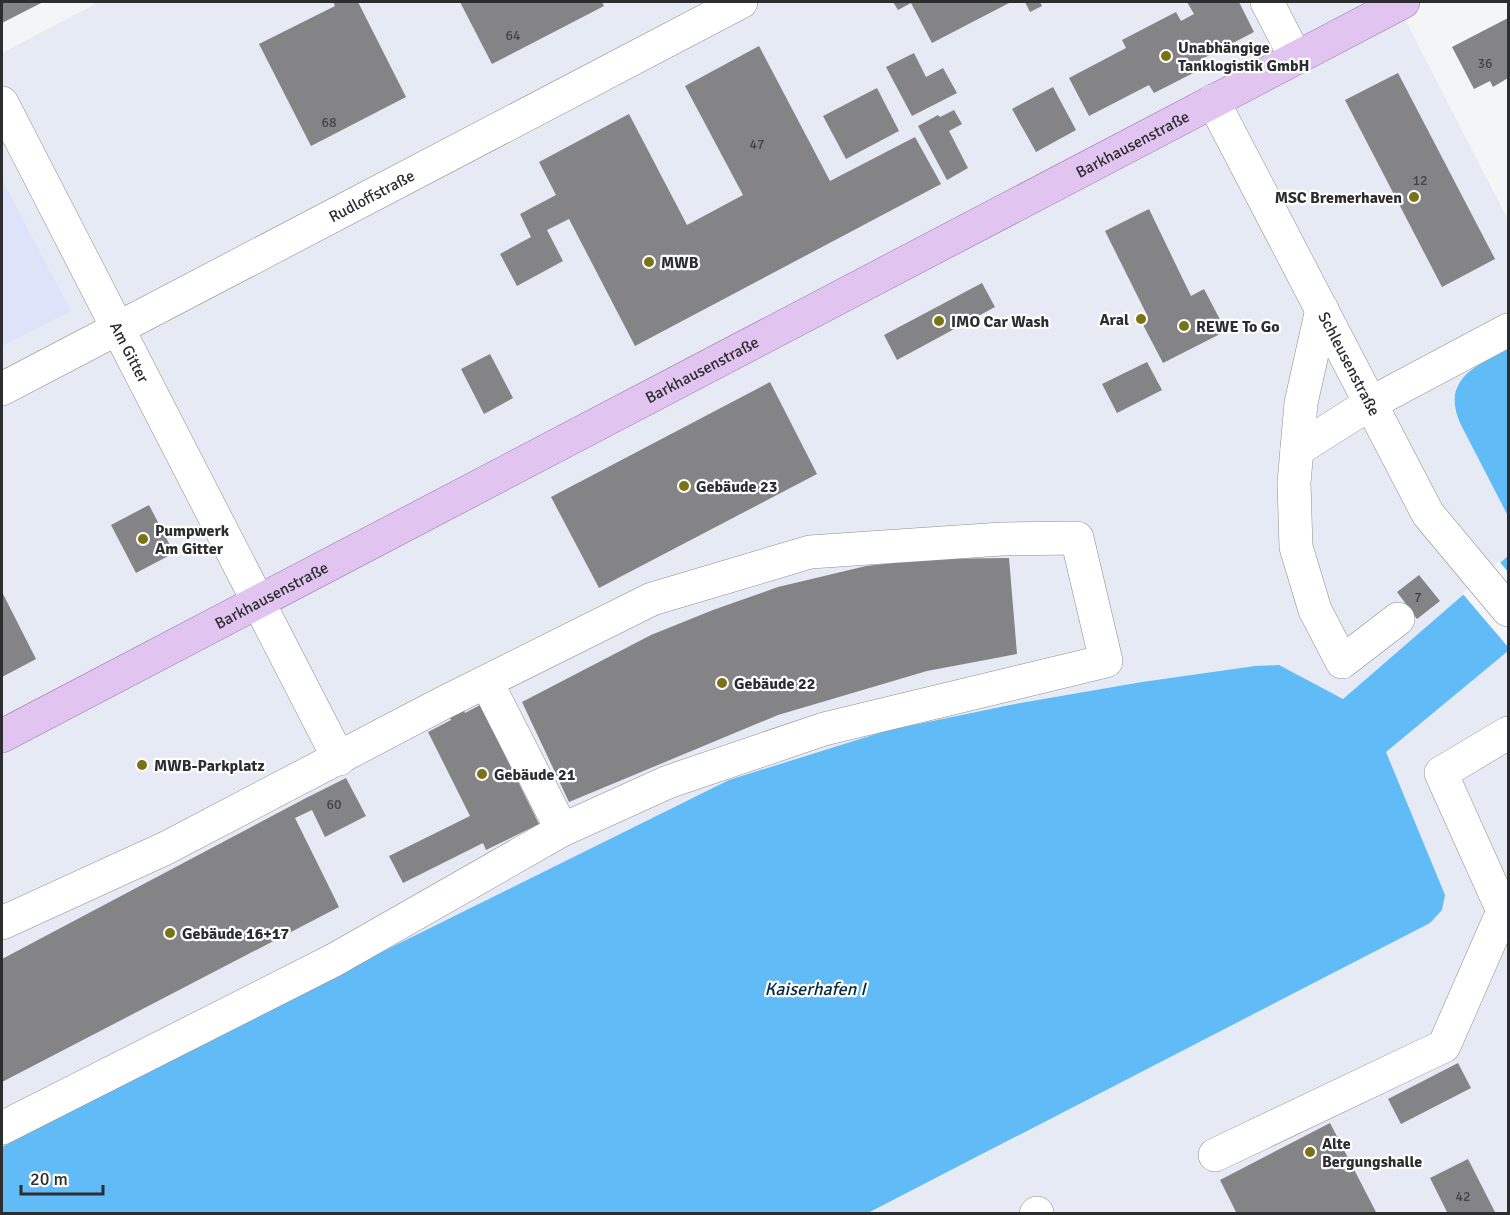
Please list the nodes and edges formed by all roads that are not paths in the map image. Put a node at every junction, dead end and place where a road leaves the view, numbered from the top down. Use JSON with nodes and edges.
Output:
{"nodes":[{"id":1,"x":741,"y":2,"type":"edge"},
{"id":2,"x":1267,"y":2,"type":"edge"},
{"id":3,"x":1404,"y":2,"type":"edge"},
{"id":4,"x":1296,"y":58,"type":"junction"},
{"id":5,"x":1213,"y":101,"type":"junction"},
{"id":6,"x":2,"y":103,"type":"edge"},
{"id":7,"x":1322,"y":309,"type":"junction"},
{"id":8,"x":117,"y":327,"type":"junction"},
{"id":9,"x":1509,"y":330,"type":"edge"},
{"id":10,"x":2,"y":389,"type":"edge"},
{"id":11,"x":1371,"y":403,"type":"junction"},
{"id":12,"x":1297,"y":450,"type":"junction"},
{"id":13,"x":258,"y":602,"type":"junction"},
{"id":14,"x":1509,"y":610,"type":"edge"},
{"id":15,"x":1398,"y":619,"type":"dead end"},
{"id":16,"x":487,"y":682,"type":"junction"},
{"id":17,"x":1509,"y":733,"type":"edge"},
{"id":18,"x":2,"y":736,"type":"edge"},
{"id":19,"x":339,"y":759,"type":"junction"},
{"id":20,"x":562,"y":831,"type":"junction"},
{"id":21,"x":1506,"y":910,"type":"edge"},
{"id":22,"x":2,"y":923,"type":"edge"},
{"id":23,"x":2,"y":1128,"type":"edge"},
{"id":24,"x":1215,"y":1155,"type":"dead end"}],
"edges":[{"from":1,"to":8,"type":"street","name":"Rudloffstraße"},
{"from":2,"to":4,"type":"street"},
{"from":3,"to":4,"type":"main road","name":"Barkhausenstraße"},
{"from":4,"to":5,"type":"main road","name":"Barkhausenstraße"},
{"from":5,"to":7,"type":"street","name":"Schleusenstraße"},
{"from":5,"to":13,"type":"main road","name":"Barkhausenstraße"},
{"from":6,"to":8,"type":"street","name":"Am Gitter"},
{"from":7,"to":11,"type":"street","name":"Schleusenstraße"},
{"from":7,"to":12,"type":"street"},
{"from":8,"to":10,"type":"street","name":"Rudloffstraße"},
{"from":8,"to":13,"type":"street","name":"Am Gitter"},
{"from":9,"to":11,"type":"street"},
{"from":11,"to":12,"type":"street"},
{"from":11,"to":14,"type":"street","name":"Schleusenstraße"},
{"from":12,"to":15,"type":"street"},
{"from":13,"to":18,"type":"main road","name":"Barkhausenstraße"},
{"from":13,"to":19,"type":"street","name":"Am Gitter"},
{"from":16,"to":19,"type":"street"},
{"from":16,"to":20,"type":"street"},
{"from":16,"to":20,"type":"street"},
{"from":17,"to":21,"type":"street"},
{"from":19,"to":22,"type":"street"},
{"from":20,"to":23,"type":"street"},
{"from":21,"to":24,"type":"street"}]}
